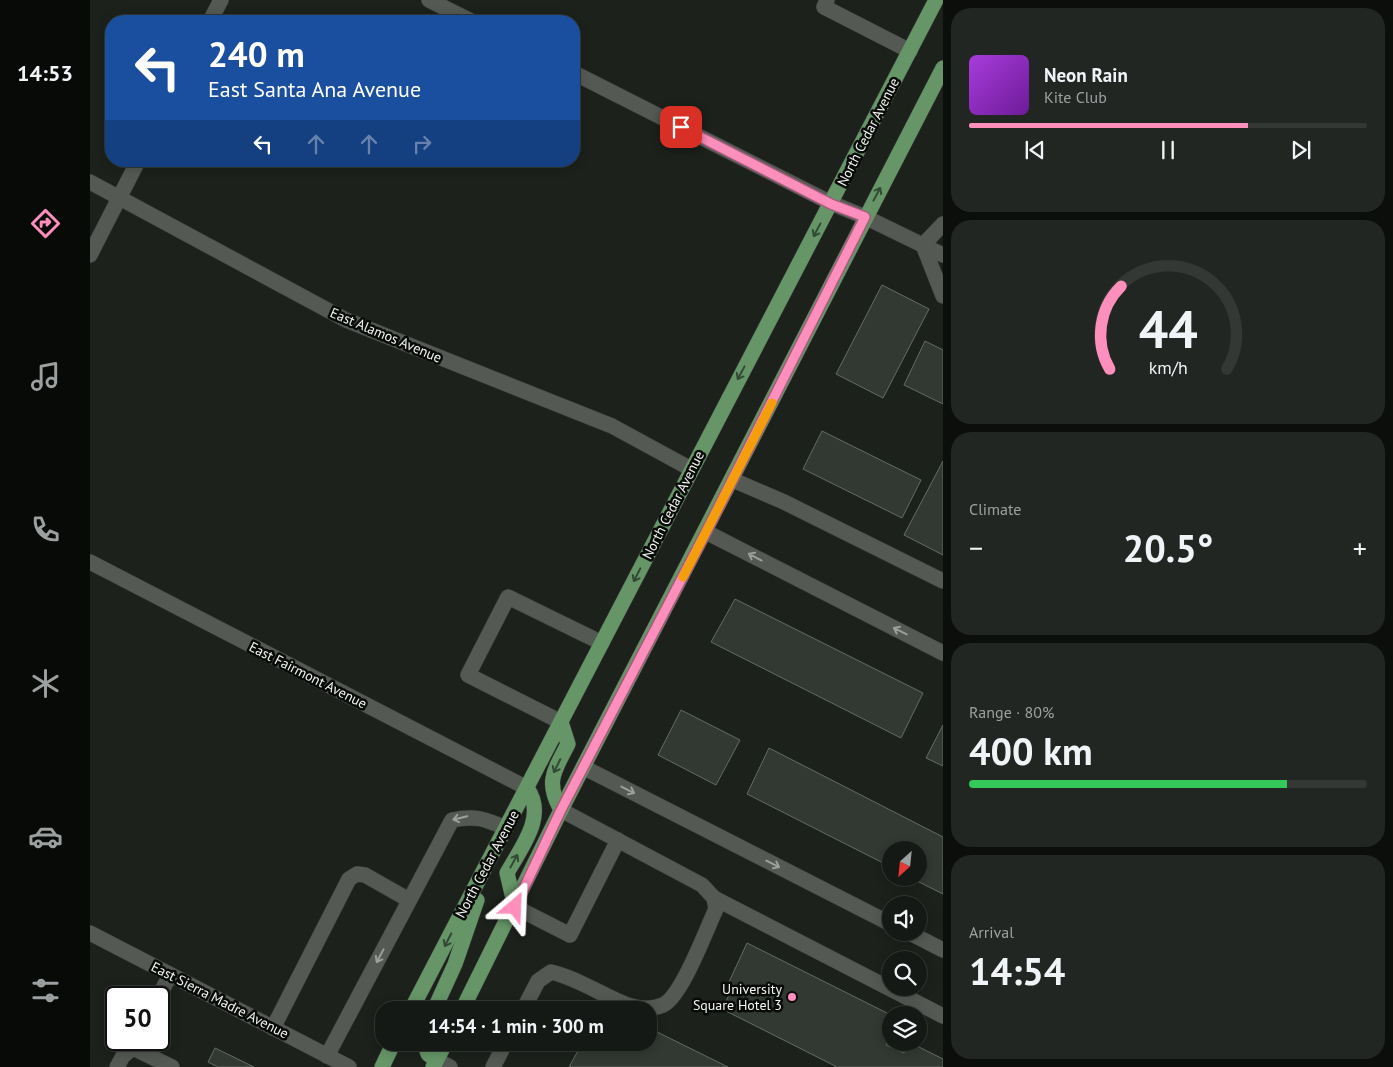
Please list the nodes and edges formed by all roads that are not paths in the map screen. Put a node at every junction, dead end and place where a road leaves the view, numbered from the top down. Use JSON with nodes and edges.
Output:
{"nodes":[{"id":1,"x":221,"y":0,"type":"edge"},
{"id":2,"x":429,"y":0,"type":"edge"},
{"id":3,"x":827,"y":0,"type":"edge"},
{"id":4,"x":936,"y":0,"type":"edge"},
{"id":5,"x":213,"y":15,"type":"edge"},
{"id":6,"x":459,"y":15,"type":"edge"},
{"id":7,"x":910,"y":51,"type":"junction"},
{"id":8,"x":943,"y":68,"type":"edge"},
{"id":9,"x":580,"y":76,"type":"edge"},
{"id":10,"x":135,"y":167,"type":"edge"},
{"id":11,"x":90,"y":182,"type":"edge"},
{"id":12,"x":120,"y":196,"type":"junction"},
{"id":13,"x":831,"y":204,"type":"junction"},
{"id":14,"x":865,"y":217,"type":"junction"},
{"id":15,"x":943,"y":224,"type":"edge"},
{"id":16,"x":923,"y":245,"type":"junction"},
{"id":17,"x":90,"y":255,"type":"edge"},
{"id":18,"x":943,"y":255,"type":"edge"},
{"id":19,"x":943,"y":296,"type":"edge"},
{"id":20,"x":691,"y":469,"type":"junction"},
{"id":21,"x":733,"y":480,"type":"junction"},
{"id":22,"x":706,"y":532,"type":"junction"},
{"id":23,"x":90,"y":562,"type":"edge"},
{"id":24,"x":943,"y":581,"type":"edge"},
{"id":25,"x":602,"y":643,"type":"junction"},
{"id":26,"x":943,"y":653,"type":"edge"},
{"id":27,"x":560,"y":722,"type":"junction"},
{"id":28,"x":585,"y":768,"type":"junction"},
{"id":29,"x":527,"y":788,"type":"junction"},
{"id":30,"x":561,"y":810,"type":"junction"},
{"id":31,"x":506,"y":828,"type":"junction"},
{"id":32,"x":618,"y":840,"type":"junction"},
{"id":33,"x":491,"y":856,"type":"junction"},
{"id":34,"x":714,"y":898,"type":"junction"},
{"id":35,"x":409,"y":900,"type":"junction"},
{"id":36,"x":515,"y":907,"type":"junction"},
{"id":37,"x":882,"y":919,"type":"edge"},
{"id":38,"x":90,"y":933,"type":"edge"},
{"id":39,"x":926,"y":941,"type":"edge"},
{"id":40,"x":943,"y":950,"type":"edge"},
{"id":41,"x":170,"y":974,"type":"junction"},
{"id":42,"x":164,"y":986,"type":"edge"},
{"id":43,"x":416,"y":1001,"type":"edge"},
{"id":44,"x":438,"y":1001,"type":"edge"},
{"id":45,"x":467,"y":1001,"type":"edge"},
{"id":46,"x":528,"y":1001,"type":"edge"},
{"id":47,"x":618,"y":1001,"type":"edge"},
{"id":48,"x":657,"y":1006,"type":"edge"},
{"id":49,"x":943,"y":1016,"type":"edge"},
{"id":50,"x":272,"y":1028,"type":"junction"},
{"id":51,"x":128,"y":1051,"type":"edge"},
{"id":52,"x":146,"y":1051,"type":"edge"},
{"id":53,"x":390,"y":1051,"type":"edge"},
{"id":54,"x":427,"y":1051,"type":"edge"},
{"id":55,"x":444,"y":1051,"type":"edge"},
{"id":56,"x":501,"y":1051,"type":"edge"},
{"id":57,"x":327,"y":1056,"type":"junction"},
{"id":58,"x":440,"y":1065,"type":"edge"},
{"id":59,"x":117,"y":1067,"type":"edge"},
{"id":60,"x":172,"y":1067,"type":"edge"},
{"id":61,"x":349,"y":1067,"type":"edge"},
{"id":62,"x":382,"y":1067,"type":"edge"},
{"id":63,"x":493,"y":1067,"type":"edge"}],
"edges":[{"from":1,"to":5,"type":"street"},
{"from":2,"to":6,"type":"street"},
{"from":3,"to":7,"type":"street"},
{"from":4,"to":7,"type":"main road","name":"North Cedar Avenue"},
{"from":7,"to":13,"type":"main road","name":"North Cedar Avenue"},
{"from":14,"to":8,"type":"main road","one_way":true},
{"from":9,"to":13,"type":"street"},
{"from":10,"to":12,"type":"street"},
{"from":11,"to":12,"type":"street","name":"East Alamos Avenue"},
{"from":12,"to":17,"type":"street"},
{"from":12,"to":20,"type":"street","name":"East Alamos Avenue"},
{"from":13,"to":14,"type":"street"},
{"from":13,"to":20,"type":"main road","name":"North Cedar Avenue","one_way":true},
{"from":14,"to":16,"type":"street"},
{"from":14,"to":21,"type":"main road"},
{"from":15,"to":16,"type":"street"},
{"from":16,"to":18,"type":"street"},
{"from":16,"to":19,"type":"street"},
{"from":20,"to":25,"type":"main road","name":"North Cedar Avenue","one_way":true},
{"from":21,"to":22,"type":"main road"},
{"from":21,"to":24,"type":"street"},
{"from":26,"to":22,"type":"street","one_way":true},
{"from":22,"to":28,"type":"main road"},
{"from":23,"to":29,"type":"street","name":"East Fairmont Avenue"},
{"from":25,"to":27,"type":"main road","name":"North Cedar Avenue"},
{"from":25,"to":27,"type":"street"},
{"from":27,"to":29,"type":"main road","name":"North Cedar Avenue"},
{"from":27,"to":30,"type":"main road","one_way":true},
{"from":28,"to":30,"type":"main road"},
{"from":28,"to":37,"type":"street","one_way":true},
{"from":29,"to":31,"type":"main road","name":"North Cedar Avenue"},
{"from":36,"to":29,"type":"main road","one_way":true},
{"from":30,"to":32,"type":"street"},
{"from":30,"to":36,"type":"main road"},
{"from":31,"to":33,"type":"main road","name":"North Cedar Avenue"},
{"from":31,"to":35,"type":"street","one_way":true},
{"from":32,"to":34,"type":"street"},
{"from":32,"to":36,"type":"street"},
{"from":33,"to":43,"type":"main road","name":"North Cedar Avenue","one_way":true},
{"from":33,"to":44,"type":"main road"},
{"from":34,"to":48,"type":"street"},
{"from":34,"to":49,"type":"street"},
{"from":35,"to":50,"type":"street"},
{"from":35,"to":57,"type":"street","one_way":true},
{"from":36,"to":45,"type":"main road"},
{"from":38,"to":41,"type":"street","name":"East Sierra Madre Avenue"},
{"from":39,"to":40,"type":"street"},
{"from":41,"to":42,"type":"street"},
{"from":41,"to":50,"type":"street","name":"East Sierra Madre Avenue"},
{"from":46,"to":47,"type":"street"},
{"from":50,"to":57,"type":"street","name":"East Sierra Madre Avenue"},
{"from":51,"to":59,"type":"street"},
{"from":52,"to":60,"type":"street"},
{"from":53,"to":62,"type":"main road"},
{"from":54,"to":58,"type":"main road"},
{"from":55,"to":58,"type":"main road"},
{"from":56,"to":63,"type":"street"},
{"from":57,"to":61,"type":"street","name":"East Sierra Madre Avenue"}]}
